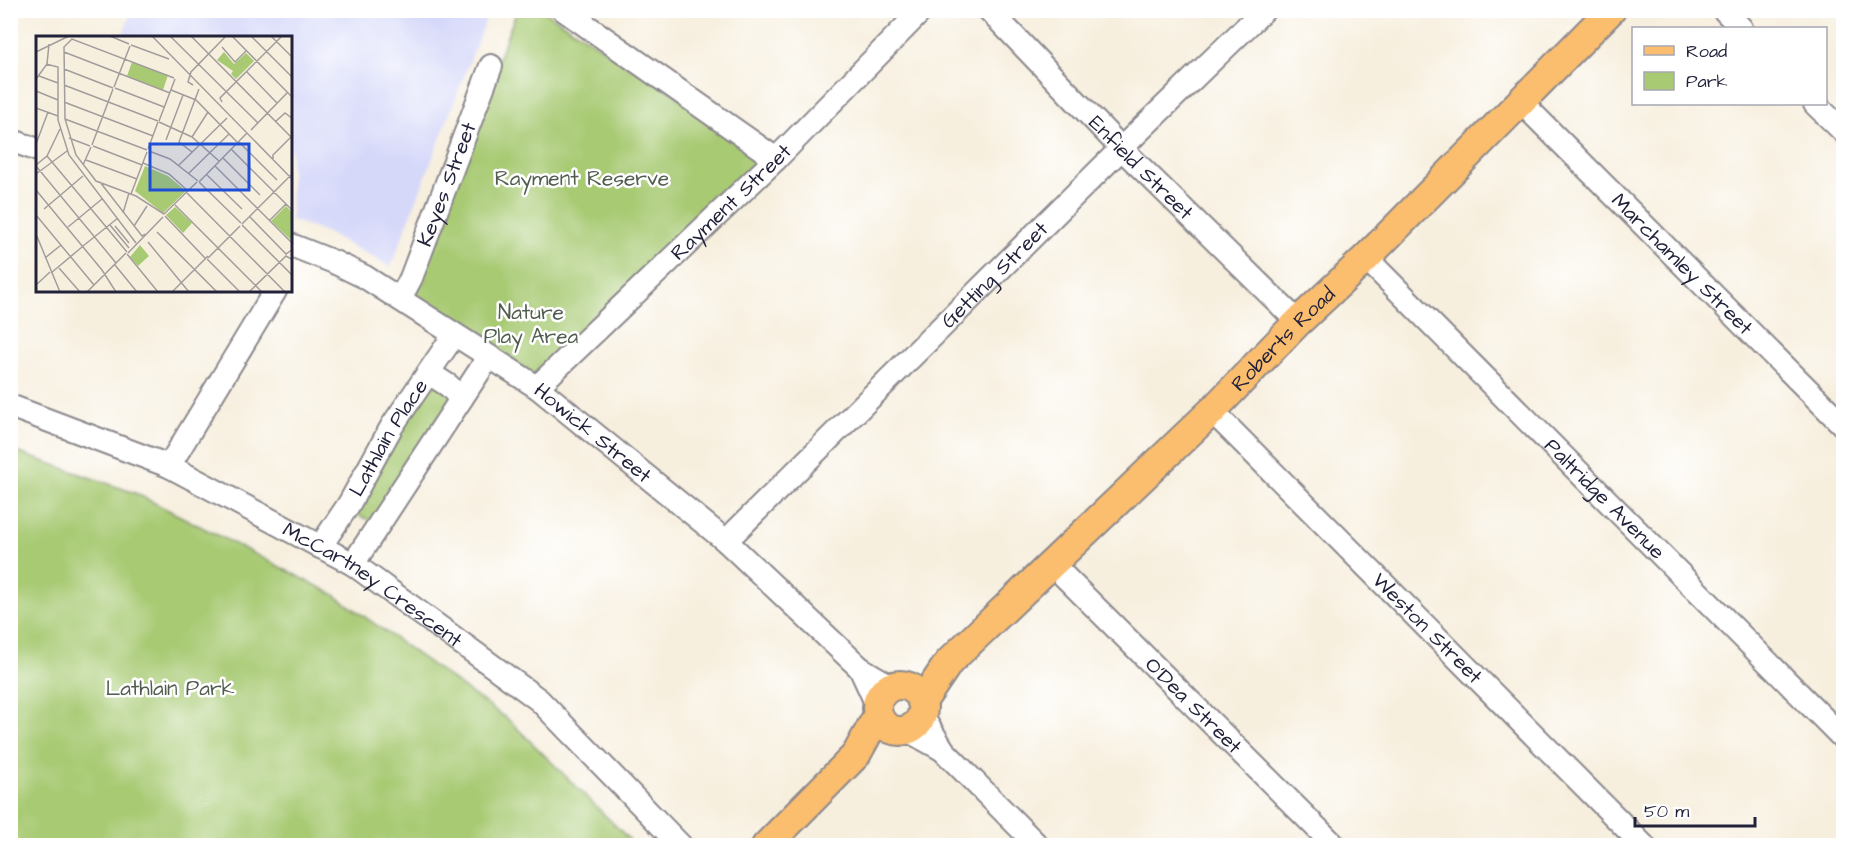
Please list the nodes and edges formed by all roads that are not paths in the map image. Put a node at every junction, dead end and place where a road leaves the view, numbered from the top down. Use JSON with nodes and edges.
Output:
{"nodes":[{"id":1,"x":564,"y":10,"type":"edge"},
{"id":2,"x":922,"y":10,"type":"edge"},
{"id":3,"x":988,"y":10,"type":"edge"},
{"id":4,"x":1264,"y":10,"type":"edge"},
{"id":5,"x":1611,"y":10,"type":"edge"},
{"id":6,"x":1724,"y":10,"type":"edge"},
{"id":7,"x":1740,"y":27,"type":"edge"},
{"id":8,"x":491,"y":66,"type":"dead end"},
{"id":9,"x":1520,"y":101,"type":"junction"},
{"id":10,"x":1816,"y":105,"type":"edge"},
{"id":11,"x":1844,"y":132,"type":"edge"},
{"id":12,"x":10,"y":140,"type":"edge"},
{"id":13,"x":36,"y":149,"type":"edge"},
{"id":14,"x":1122,"y":149,"type":"junction"},
{"id":15,"x":776,"y":159,"type":"junction"},
{"id":16,"x":294,"y":252,"type":"edge"},
{"id":17,"x":1366,"y":258,"type":"junction"},
{"id":18,"x":274,"y":292,"type":"edge"},
{"id":19,"x":400,"y":299,"type":"junction"},
{"id":20,"x":1298,"y":321,"type":"junction"},
{"id":21,"x":454,"y":335,"type":"junction"},
{"id":22,"x":488,"y":358,"type":"junction"},
{"id":23,"x":429,"y":373,"type":"junction"},
{"id":24,"x":537,"y":387,"type":"junction"},
{"id":25,"x":461,"y":399,"type":"junction"},
{"id":26,"x":10,"y":406,"type":"edge"},
{"id":27,"x":1212,"y":411,"type":"junction"},
{"id":28,"x":1844,"y":426,"type":"edge"},
{"id":29,"x":169,"y":466,"type":"junction"},
{"id":30,"x":348,"y":504,"type":"junction"},
{"id":31,"x":380,"y":523,"type":"junction"},
{"id":32,"x":726,"y":541,"type":"junction"},
{"id":33,"x":320,"y":547,"type":"junction"},
{"id":34,"x":353,"y":564,"type":"junction"},
{"id":35,"x":1052,"y":564,"type":"junction"},
{"id":36,"x":900,"y":709,"type":"junction"},
{"id":37,"x":1844,"y":740,"type":"edge"},
{"id":38,"x":681,"y":846,"type":"edge"},
{"id":39,"x":766,"y":846,"type":"edge"},
{"id":40,"x":1038,"y":846,"type":"edge"},
{"id":41,"x":1335,"y":846,"type":"edge"},
{"id":42,"x":1644,"y":846,"type":"edge"}],
"edges":[{"from":1,"to":15,"type":"street"},
{"from":2,"to":15,"type":"street","name":"Rayment Street"},
{"from":3,"to":14,"type":"street","name":"Enfield Street"},
{"from":4,"to":14,"type":"street","name":"Getting Street"},
{"from":5,"to":9,"type":"main road","name":"Roberts Road"},
{"from":6,"to":7,"type":"street"},
{"from":8,"to":19,"type":"street","name":"Keyes Street"},
{"from":9,"to":17,"type":"main road","name":"Roberts Road"},
{"from":9,"to":28,"type":"street","name":"Marchamley Street"},
{"from":10,"to":11,"type":"street"},
{"from":12,"to":13,"type":"street"},
{"from":14,"to":20,"type":"street","name":"Enfield Street"},
{"from":14,"to":32,"type":"street","name":"Getting Street"},
{"from":15,"to":24,"type":"street","name":"Rayment Street"},
{"from":16,"to":19,"type":"street","name":"Howick Street"},
{"from":17,"to":20,"type":"main road","name":"Roberts Road"},
{"from":17,"to":37,"type":"street","name":"Paltridge Avenue"},
{"from":18,"to":29,"type":"street"},
{"from":19,"to":21,"type":"street","name":"Howick Street"},
{"from":20,"to":27,"type":"main road","name":"Roberts Road"},
{"from":21,"to":22,"type":"street","name":"Howick Street"},
{"from":21,"to":23,"type":"street","name":"Lathlain Place"},
{"from":22,"to":24,"type":"street","name":"Howick Street"},
{"from":22,"to":25,"type":"street","name":"Lathlain Place"},
{"from":23,"to":25,"type":"street","name":"Lathlain Place"},
{"from":23,"to":30,"type":"street","name":"Lathlain Place"},
{"from":24,"to":32,"type":"street","name":"Howick Street"},
{"from":25,"to":31,"type":"street","name":"Lathlain Place"},
{"from":26,"to":29,"type":"street","name":"McCartney Crescent"},
{"from":27,"to":35,"type":"main road","name":"Roberts Road"},
{"from":27,"to":42,"type":"street","name":"Weston Street"},
{"from":29,"to":33,"type":"street","name":"McCartney Crescent"},
{"from":30,"to":31,"type":"street","name":"Lathlain Place"},
{"from":30,"to":33,"type":"street","name":"Lathlain Place"},
{"from":31,"to":34,"type":"street","name":"Lathlain Place"},
{"from":32,"to":36,"type":"street","name":"Howick Street"},
{"from":33,"to":34,"type":"street","name":"McCartney Crescent"},
{"from":34,"to":38,"type":"street","name":"McCartney Crescent"},
{"from":35,"to":36,"type":"main road","name":"Roberts Road"},
{"from":35,"to":41,"type":"street","name":"O'Dea Street"},
{"from":36,"to":39,"type":"main road","name":"Roberts Road"},
{"from":36,"to":40,"type":"street","name":"Howick Street"}]}
